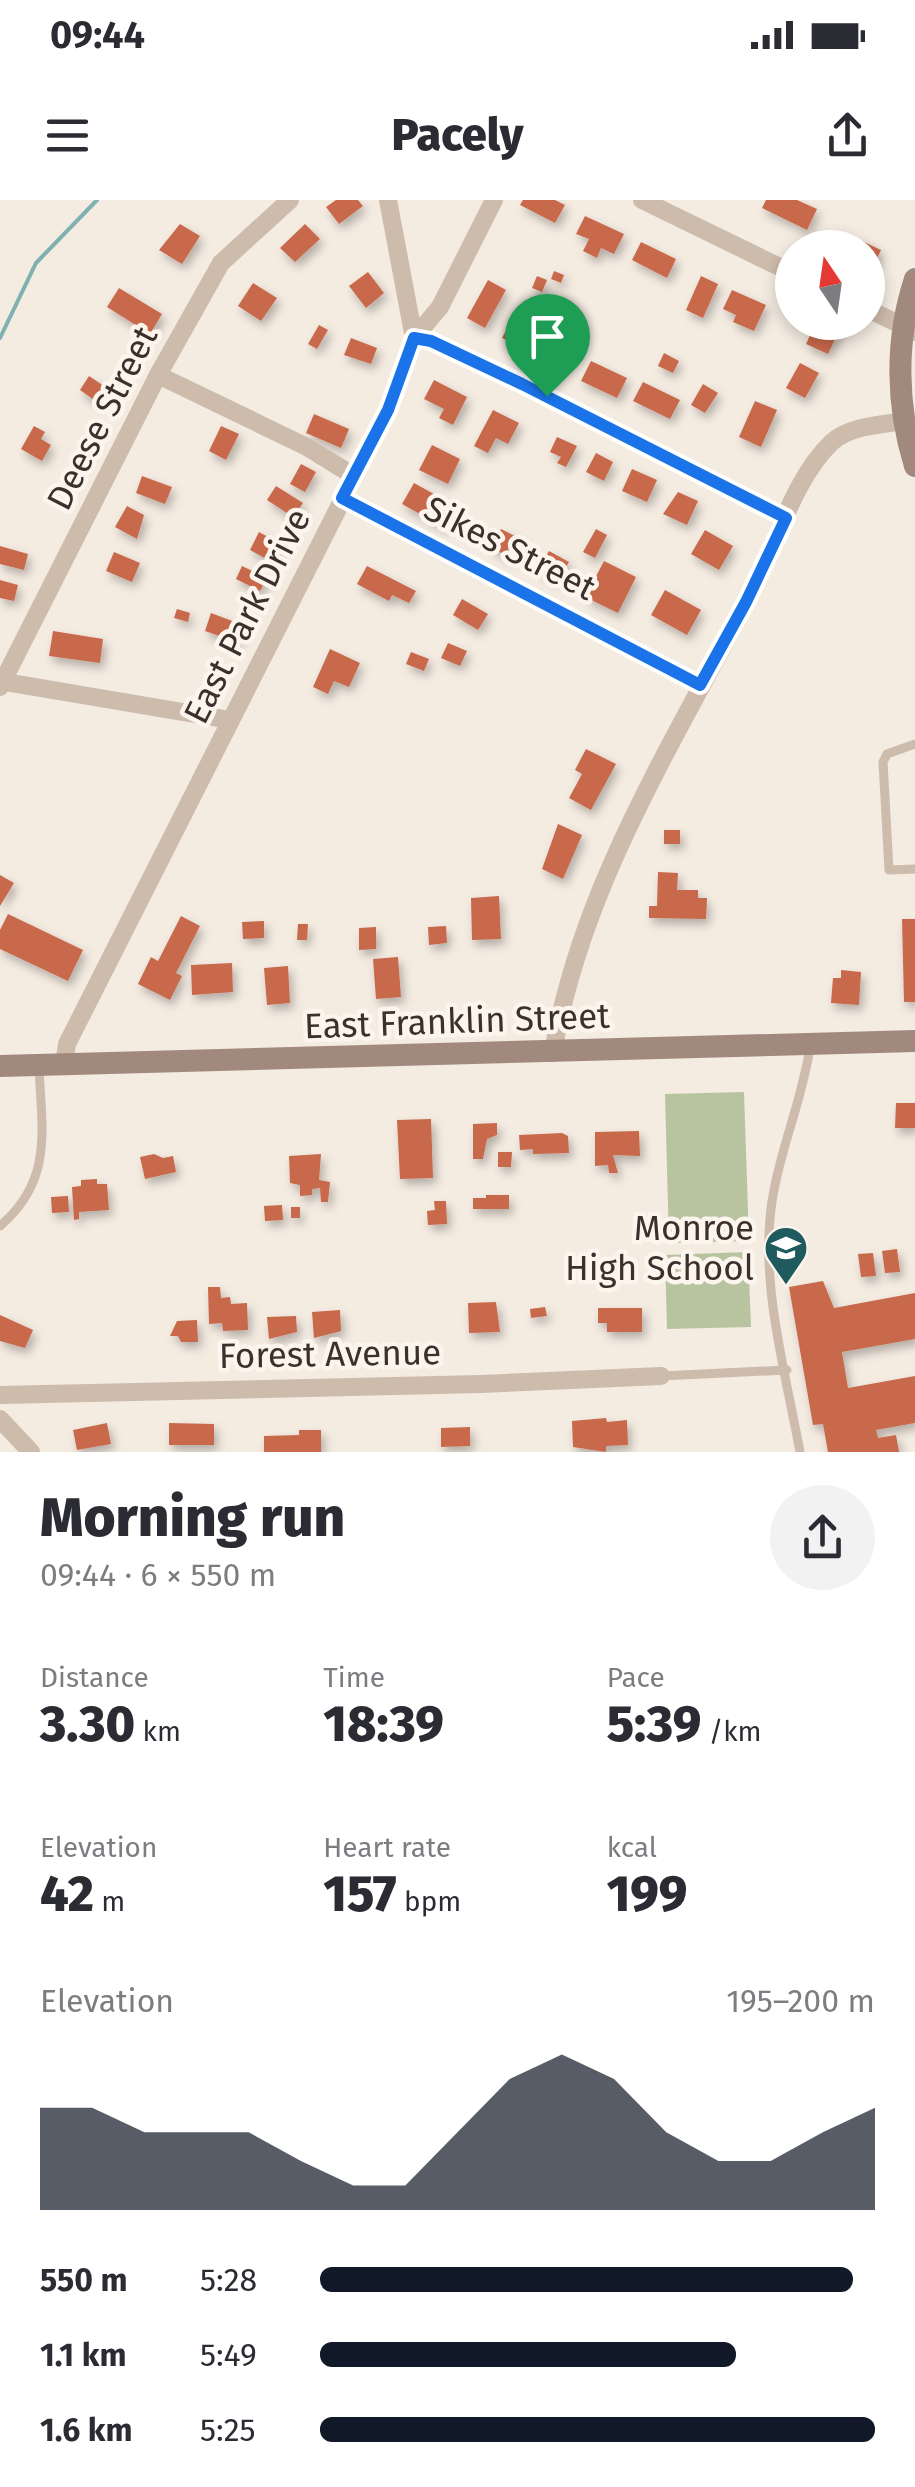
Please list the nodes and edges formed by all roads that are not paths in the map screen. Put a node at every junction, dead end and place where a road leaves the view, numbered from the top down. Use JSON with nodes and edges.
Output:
{"nodes":[{"id":1,"x":290,"y":200,"type":"edge"},
{"id":2,"x":388,"y":200,"type":"edge"},
{"id":3,"x":494,"y":200,"type":"edge"},
{"id":4,"x":642,"y":200,"type":"edge"},
{"id":5,"x":775,"y":264,"type":"edge"},
{"id":6,"x":915,"y":279,"type":"edge"},
{"id":7,"x":885,"y":317,"type":"edge"},
{"id":8,"x":910,"y":329,"type":"edge"},
{"id":9,"x":414,"y":338,"type":"junction"},
{"id":10,"x":158,"y":375,"type":"junction"},
{"id":11,"x":904,"y":421,"type":"junction"},
{"id":12,"x":915,"y":466,"type":"edge"},
{"id":13,"x":354,"y":476,"type":"junction"},
{"id":14,"x":342,"y":498,"type":"junction"},
{"id":15,"x":786,"y":518,"type":"junction"},
{"id":16,"x":1,"y":683,"type":"edge"},
{"id":17,"x":700,"y":685,"type":"junction"},
{"id":18,"x":230,"y":720,"type":"junction"},
{"id":19,"x":915,"y":744,"type":"edge"},
{"id":20,"x":915,"y":869,"type":"edge"},
{"id":21,"x":915,"y":1041,"type":"edge"},
{"id":22,"x":811,"y":1043,"type":"junction"},
{"id":23,"x":553,"y":1052,"type":"junction"},
{"id":24,"x":64,"y":1064,"type":"junction"},
{"id":25,"x":0,"y":1066,"type":"edge"},
{"id":26,"x":38,"y":1066,"type":"junction"},
{"id":27,"x":0,"y":1226,"type":"edge"},
{"id":28,"x":787,"y":1370,"type":"junction"},
{"id":29,"x":661,"y":1376,"type":"joint"},
{"id":30,"x":0,"y":1395,"type":"edge"},
{"id":31,"x":0,"y":1418,"type":"edge"},
{"id":32,"x":31,"y":1452,"type":"edge"},
{"id":33,"x":800,"y":1452,"type":"edge"}],
"edges":[{"from":1,"to":10,"type":"street","name":"Deese Street"},
{"from":2,"to":9,"type":"street"},
{"from":3,"to":9,"type":"street","name":"East Park Drive"},
{"from":4,"to":5,"type":"street"},
{"from":6,"to":8,"type":"main road"},
{"from":7,"to":8,"type":"street"},
{"from":8,"to":11,"type":"main road"},
{"from":9,"to":13,"type":"street","name":"East Park Drive"},
{"from":9,"to":15,"type":"street"},
{"from":10,"to":13,"type":"street"},
{"from":10,"to":16,"type":"street","name":"Deese Street"},
{"from":11,"to":12,"type":"main road"},
{"from":11,"to":15,"type":"street"},
{"from":13,"to":14,"type":"street","name":"East Park Drive"},
{"from":14,"to":17,"type":"street","name":"Sikes Street"},
{"from":14,"to":18,"type":"street","name":"East Park Drive"},
{"from":15,"to":17,"type":"street"},
{"from":16,"to":18,"type":"street"},
{"from":17,"to":23,"type":"street"},
{"from":18,"to":24,"type":"street","name":"East Park Drive"},
{"from":19,"to":20,"type":"lane"},
{"from":21,"to":22,"type":"main road","name":"East Franklin Street"},
{"from":22,"to":23,"type":"main road","name":"East Franklin Street"},
{"from":22,"to":28,"type":"lane"},
{"from":23,"to":24,"type":"main road","name":"East Franklin Street"},
{"from":24,"to":26,"type":"main road","name":"East Franklin Street"},
{"from":25,"to":26,"type":"main road","name":"East Franklin Street"},
{"from":26,"to":27,"type":"lane"},
{"from":28,"to":29,"type":"lane"},
{"from":28,"to":33,"type":"lane"},
{"from":29,"to":30,"type":"street","name":"Forest Avenue"},
{"from":31,"to":32,"type":"street"}]}
